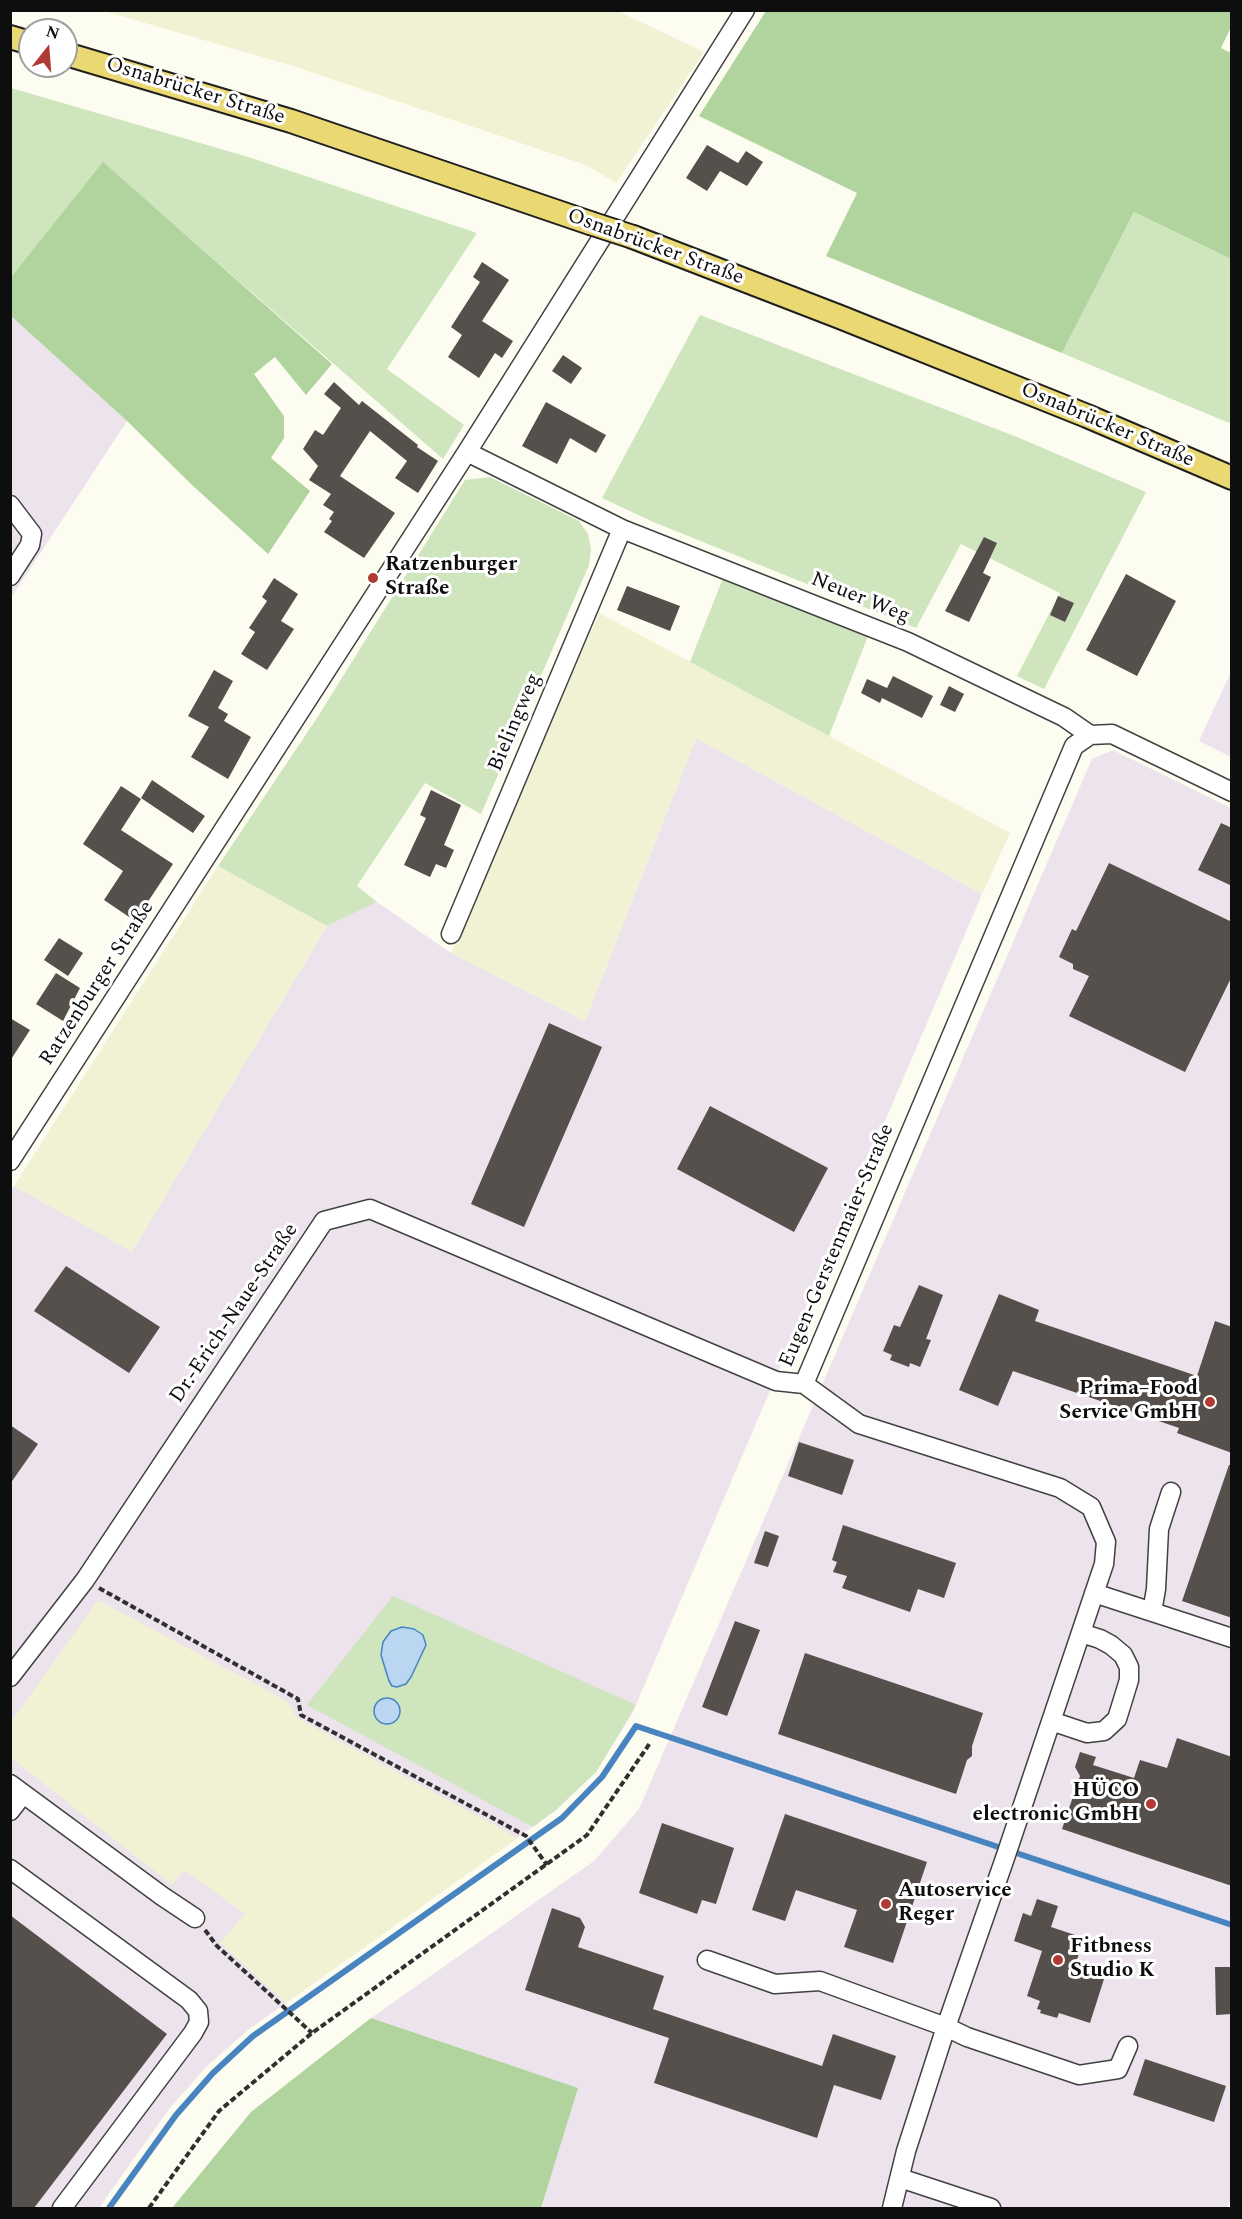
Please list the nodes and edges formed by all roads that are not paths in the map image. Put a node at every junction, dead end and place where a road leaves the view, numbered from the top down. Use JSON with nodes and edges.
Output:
{"nodes":[{"id":1,"x":745,"y":10,"type":"edge"},
{"id":2,"x":78,"y":58,"type":"edge"},
{"id":3,"x":467,"y":452,"type":"junction"},
{"id":4,"x":1232,"y":478,"type":"edge"},
{"id":5,"x":10,"y":505,"type":"edge"},
{"id":6,"x":622,"y":529,"type":"junction"},
{"id":7,"x":10,"y":576,"type":"edge"},
{"id":8,"x":1090,"y":735,"type":"junction"},
{"id":9,"x":1232,"y":792,"type":"edge"},
{"id":10,"x":451,"y":934,"type":"dead end"},
{"id":11,"x":10,"y":1161,"type":"edge"},
{"id":12,"x":804,"y":1384,"type":"junction"},
{"id":13,"x":1171,"y":1492,"type":"dead end"},
{"id":14,"x":1094,"y":1593,"type":"junction"},
{"id":15,"x":1152,"y":1612,"type":"junction"},
{"id":16,"x":1081,"y":1632,"type":"junction"},
{"id":17,"x":1232,"y":1638,"type":"edge"},
{"id":18,"x":10,"y":1677,"type":"edge"},
{"id":19,"x":1051,"y":1721,"type":"junction"},
{"id":20,"x":17,"y":1789,"type":"edge"},
{"id":21,"x":10,"y":1811,"type":"edge"},
{"id":22,"x":10,"y":1869,"type":"edge"},
{"id":23,"x":195,"y":1918,"type":"road end"},
{"id":24,"x":707,"y":1960,"type":"dead end"},
{"id":25,"x":946,"y":2027,"type":"junction"},
{"id":26,"x":1128,"y":2046,"type":"dead end"},
{"id":27,"x":900,"y":2178,"type":"junction"},
{"id":28,"x":62,"y":2208,"type":"edge"},
{"id":29,"x":892,"y":2208,"type":"edge"},
{"id":30,"x":992,"y":2208,"type":"edge"}],
"edges":[{"from":1,"to":3,"type":"street","name":"Ratzenburger Straße"},
{"from":2,"to":4,"type":"main road","name":"Osnabrücker Straße","bridge":true},
{"from":3,"to":6,"type":"street","name":"Neuer Weg"},
{"from":3,"to":11,"type":"street","name":"Ratzenburger Straße"},
{"from":5,"to":7,"type":"street"},
{"from":6,"to":8,"type":"street","name":"Neuer Weg"},
{"from":6,"to":10,"type":"street","name":"Bielingweg"},
{"from":8,"to":9,"type":"street","name":"Neuer Weg"},
{"from":8,"to":12,"type":"street","name":"Eugen-Gerstenmaier-Straße"},
{"from":12,"to":14,"type":"street","name":"Eugen-Gerstenmaier-Straße"},
{"from":12,"to":18,"type":"street","name":"Dr.-Erich-Naue-Straße"},
{"from":13,"to":15,"type":"street"},
{"from":14,"to":15,"type":"street"},
{"from":14,"to":16,"type":"street","name":"Eugen-Gerstenmaier-Straße"},
{"from":15,"to":17,"type":"street"},
{"from":16,"to":19,"type":"street","name":"Eugen-Gerstenmaier-Straße"},
{"from":16,"to":19,"type":"street"},
{"from":19,"to":25,"type":"street","name":"Eugen-Gerstenmaier-Straße"},
{"from":20,"to":21,"type":"street"},
{"from":20,"to":23,"type":"street"},
{"from":22,"to":28,"type":"street"},
{"from":24,"to":25,"type":"street"},
{"from":25,"to":26,"type":"street"},
{"from":25,"to":27,"type":"street","name":"Eugen-Gerstenmaier-Straße"},
{"from":27,"to":29,"type":"street","name":"Eugen-Gerstenmaier-Straße"},
{"from":27,"to":30,"type":"street"}]}
